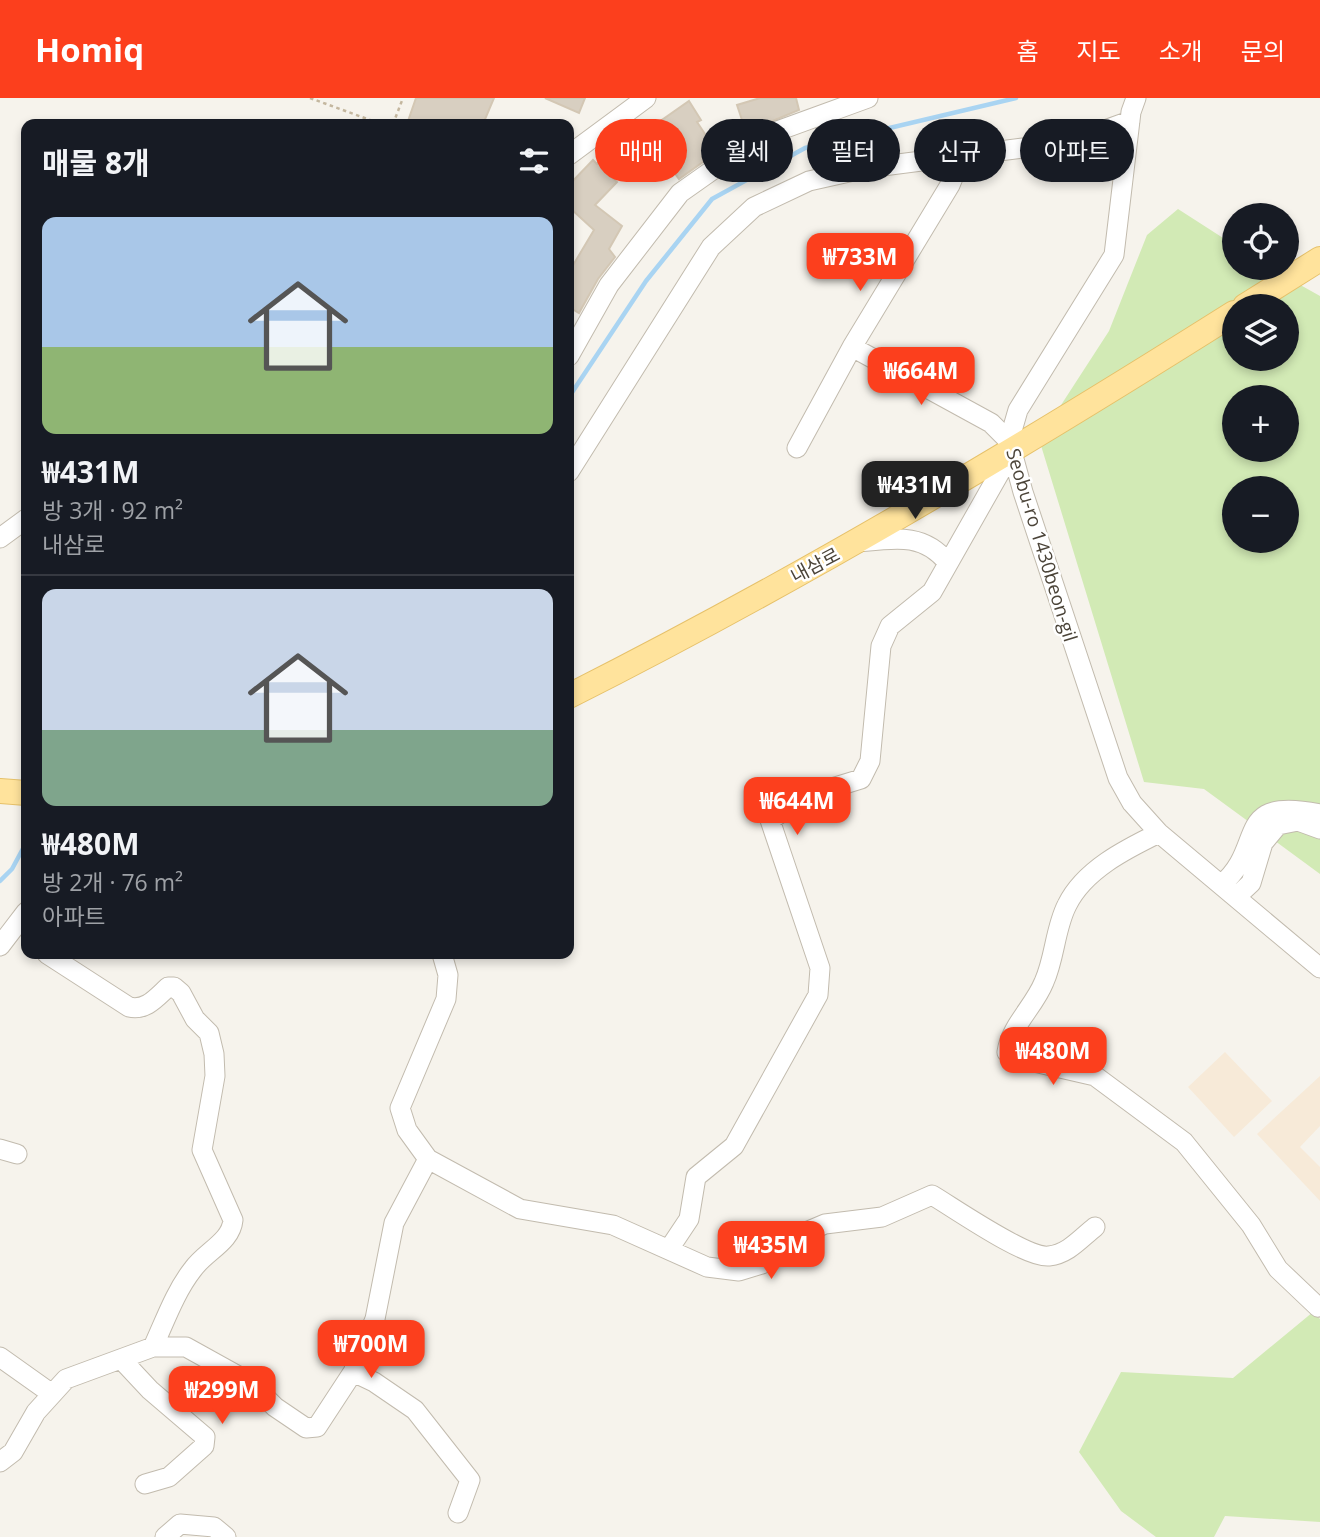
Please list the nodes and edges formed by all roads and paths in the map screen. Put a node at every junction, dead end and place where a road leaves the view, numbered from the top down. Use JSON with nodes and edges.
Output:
{"nodes":[{"id":1,"x":310,"y":98,"type":"edge"},
{"id":2,"x":403,"y":98,"type":"edge"},
{"id":3,"x":646,"y":98,"type":"edge"},
{"id":4,"x":869,"y":98,"type":"edge"},
{"id":5,"x":1136,"y":98,"type":"edge"},
{"id":6,"x":367,"y":119,"type":"edge"},
{"id":7,"x":395,"y":119,"type":"edge"},
{"id":8,"x":1131,"y":119,"type":"edge"},
{"id":9,"x":574,"y":151,"type":"edge"},
{"id":10,"x":914,"y":162,"type":"edge"},
{"id":11,"x":951,"y":182,"type":"edge"},
{"id":12,"x":1123,"y":182,"type":"edge"},
{"id":13,"x":1320,"y":259,"type":"edge"},
{"id":14,"x":1264,"y":294,"type":"edge"},
{"id":15,"x":1222,"y":320,"type":"edge"},
{"id":16,"x":575,"y":333,"type":"edge"},
{"id":17,"x":852,"y":347,"type":"junction"},
{"id":18,"x":1011,"y":446,"type":"junction"},
{"id":19,"x":797,"y":448,"type":"dead end"},
{"id":20,"x":574,"y":464,"type":"edge"},
{"id":21,"x":21,"y":523,"type":"edge"},
{"id":22,"x":0,"y":538,"type":"edge"},
{"id":23,"x":857,"y":542,"type":"junction"},
{"id":24,"x":948,"y":563,"type":"junction"},
{"id":25,"x":574,"y":693,"type":"edge"},
{"id":26,"x":0,"y":791,"type":"edge"},
{"id":27,"x":21,"y":793,"type":"edge"},
{"id":28,"x":1320,"y":814,"type":"edge"},
{"id":29,"x":1320,"y":829,"type":"edge"},
{"id":30,"x":1159,"y":833,"type":"junction"},
{"id":31,"x":1228,"y":891,"type":"junction"},
{"id":32,"x":21,"y":922,"type":"edge"},
{"id":33,"x":12,"y":940,"type":"edge"},
{"id":34,"x":55,"y":959,"type":"edge"},
{"id":35,"x":443,"y":959,"type":"edge"},
{"id":36,"x":1320,"y":968,"type":"edge"},
{"id":37,"x":428,"y":1159,"type":"junction"},
{"id":38,"x":1095,"y":1227,"type":"dead end"},
{"id":39,"x":669,"y":1249,"type":"junction"},
{"id":40,"x":1320,"y":1306,"type":"edge"},
{"id":41,"x":153,"y":1347,"type":"junction"},
{"id":42,"x":0,"y":1357,"type":"edge"},
{"id":43,"x":121,"y":1359,"type":"junction"},
{"id":44,"x":353,"y":1372,"type":"junction"},
{"id":45,"x":52,"y":1394,"type":"junction"},
{"id":46,"x":0,"y":1462,"type":"edge"},
{"id":47,"x":145,"y":1484,"type":"dead end"},
{"id":48,"x":458,"y":1513,"type":"dead end"},
{"id":49,"x":165,"y":1537,"type":"edge"},
{"id":50,"x":226,"y":1537,"type":"edge"}],
"edges":[{"from":1,"to":6,"type":"path"},
{"from":2,"to":7,"type":"path"},
{"from":3,"to":9,"type":"street"},
{"from":4,"to":16,"type":"street"},
{"from":5,"to":8,"type":"street","name":"Seobu-ro 1430beon-gil"},
{"from":10,"to":20,"type":"street"},
{"from":11,"to":17,"type":"street"},
{"from":12,"to":18,"type":"street","name":"Seobu-ro 1430beon-gil"},
{"from":13,"to":14,"type":"main road"},
{"from":15,"to":18,"type":"main road","name":"내삼로"},
{"from":17,"to":18,"type":"street"},
{"from":17,"to":19,"type":"street"},
{"from":18,"to":23,"type":"main road","name":"내삼로"},
{"from":18,"to":24,"type":"street"},
{"from":18,"to":30,"type":"street","name":"Seobu-ro 1430beon-gil"},
{"from":21,"to":22,"type":"street"},
{"from":23,"to":24,"type":"street"},
{"from":23,"to":25,"type":"main road","name":"내삼로"},
{"from":24,"to":39,"type":"street"},
{"from":26,"to":27,"type":"main road"},
{"from":28,"to":31,"type":"street"},
{"from":29,"to":31,"type":"street"},
{"from":30,"to":31,"type":"street","name":"Seobu-ro 1430beon-gil"},
{"from":30,"to":40,"type":"street"},
{"from":31,"to":36,"type":"street","name":"Seobu-ro 1430beon-gil"},
{"from":32,"to":33,"type":"street"},
{"from":34,"to":41,"type":"street"},
{"from":35,"to":37,"type":"street"},
{"from":37,"to":39,"type":"street"},
{"from":37,"to":44,"type":"street"},
{"from":38,"to":39,"type":"street"},
{"from":41,"to":43,"type":"street"},
{"from":41,"to":44,"type":"street"},
{"from":42,"to":45,"type":"street"},
{"from":43,"to":45,"type":"street"},
{"from":43,"to":47,"type":"street"},
{"from":44,"to":48,"type":"street"},
{"from":45,"to":46,"type":"street"},
{"from":49,"to":50,"type":"street"}]}
